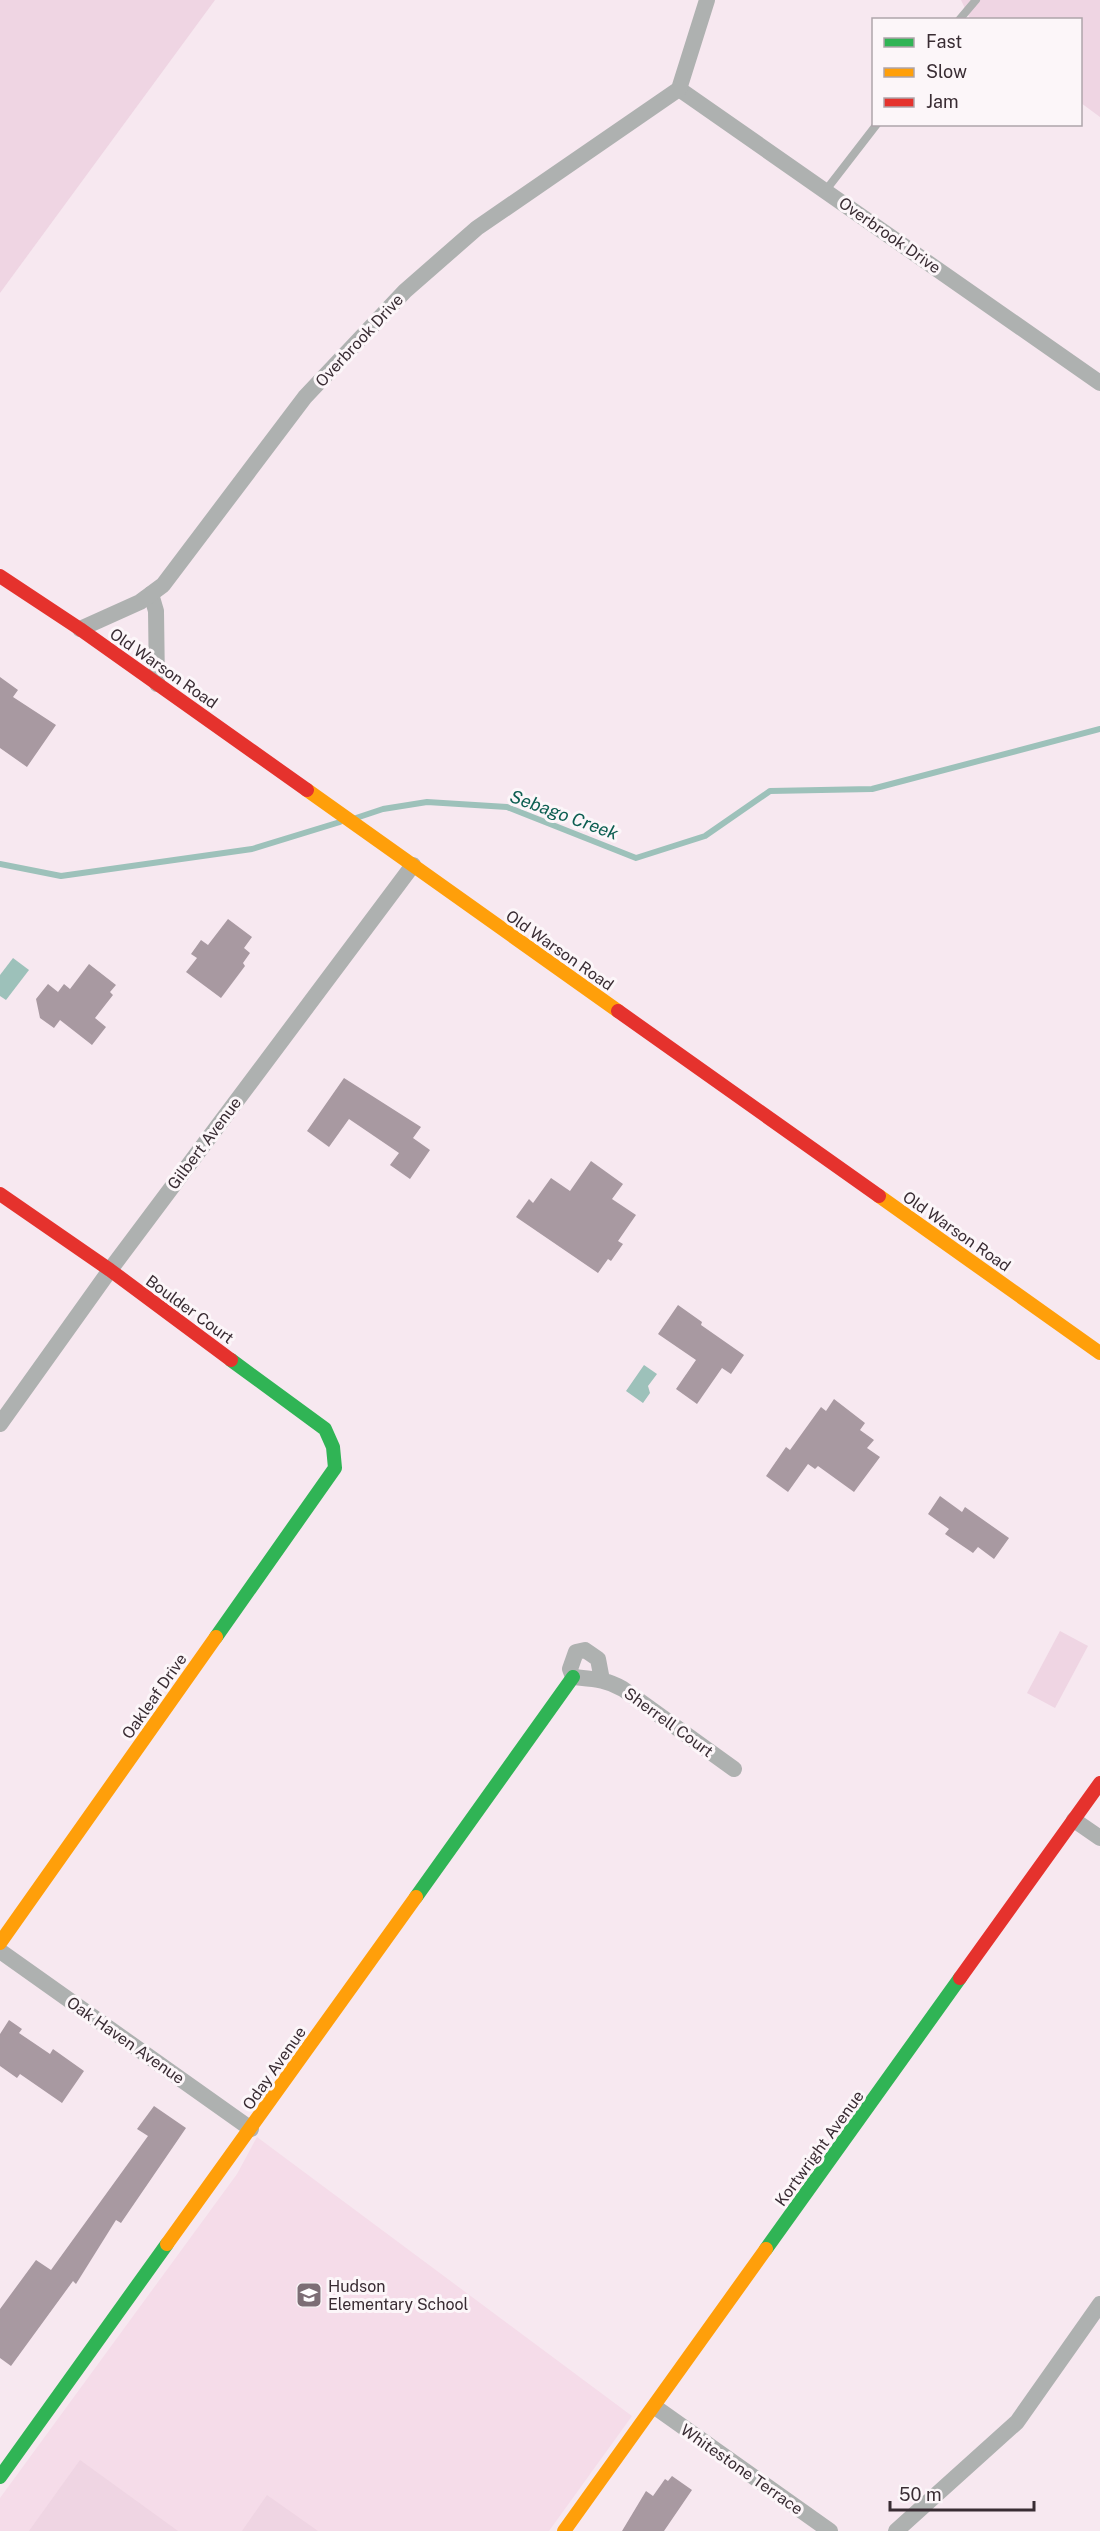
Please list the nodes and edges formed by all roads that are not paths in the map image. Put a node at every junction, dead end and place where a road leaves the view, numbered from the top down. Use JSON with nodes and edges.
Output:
{"nodes":[{"id":1,"x":707,"y":0,"type":"edge"},
{"id":2,"x":976,"y":0,"type":"edge"},
{"id":3,"x":961,"y":18,"type":"edge"},
{"id":4,"x":679,"y":89,"type":"junction"},
{"id":5,"x":875,"y":126,"type":"edge"},
{"id":6,"x":826,"y":190,"type":"junction"},
{"id":7,"x":1100,"y":383,"type":"edge"},
{"id":8,"x":0,"y":576,"type":"edge"},
{"id":9,"x":151,"y":594,"type":"junction"},
{"id":10,"x":80,"y":629,"type":"junction"},
{"id":11,"x":158,"y":684,"type":"junction"},
{"id":12,"x":412,"y":865,"type":"junction"},
{"id":13,"x":0,"y":1194,"type":"edge"},
{"id":14,"x":110,"y":1270,"type":"junction"},
{"id":15,"x":1100,"y":1353,"type":"edge"},
{"id":16,"x":0,"y":1424,"type":"edge"},
{"id":17,"x":335,"y":1468,"type":"joint"},
{"id":18,"x":573,"y":1677,"type":"junction"},
{"id":19,"x":602,"y":1680,"type":"junction"},
{"id":20,"x":734,"y":1769,"type":"dead end"},
{"id":21,"x":1100,"y":1783,"type":"edge"},
{"id":22,"x":1074,"y":1820,"type":"junction"},
{"id":23,"x":1100,"y":1838,"type":"edge"},
{"id":24,"x":0,"y":1943,"type":"edge"},
{"id":25,"x":0,"y":1951,"type":"edge"},
{"id":26,"x":251,"y":2129,"type":"junction"},
{"id":27,"x":1100,"y":2304,"type":"edge"},
{"id":28,"x":655,"y":2407,"type":"junction"},
{"id":29,"x":0,"y":2477,"type":"edge"},
{"id":30,"x":564,"y":2531,"type":"edge"},
{"id":31,"x":830,"y":2531,"type":"edge"},
{"id":32,"x":896,"y":2531,"type":"edge"}],
"edges":[{"from":1,"to":4,"type":"street"},
{"from":2,"to":3,"type":"lane"},
{"from":4,"to":6,"type":"street","name":"Overbrook Drive"},
{"from":4,"to":9,"type":"street","name":"Overbrook Drive"},
{"from":5,"to":6,"type":"lane"},
{"from":6,"to":7,"type":"street","name":"Overbrook Drive"},
{"from":8,"to":10,"type":"street","name":"Old Warson Road"},
{"from":9,"to":10,"type":"street","name":"Overbrook Drive"},
{"from":9,"to":11,"type":"street"},
{"from":10,"to":11,"type":"street","name":"Old Warson Road"},
{"from":11,"to":12,"type":"street","name":"Old Warson Road"},
{"from":12,"to":14,"type":"street","name":"Gilbert Avenue"},
{"from":12,"to":15,"type":"street","name":"Old Warson Road"},
{"from":13,"to":14,"type":"street","name":"Boulder Court"},
{"from":14,"to":16,"type":"street","name":"Gilbert Avenue"},
{"from":14,"to":17,"type":"street","name":"Boulder Court"},
{"from":17,"to":24,"type":"street","name":"Oakleaf Drive"},
{"from":18,"to":19,"type":"street","name":"Sherrell Court"},
{"from":18,"to":19,"type":"street"},
{"from":18,"to":26,"type":"street","name":"Oday Avenue"},
{"from":19,"to":20,"type":"street","name":"Sherrell Court"},
{"from":21,"to":22,"type":"street","name":"Kortwright Avenue"},
{"from":22,"to":23,"type":"street"},
{"from":22,"to":28,"type":"street","name":"Kortwright Avenue"},
{"from":25,"to":26,"type":"street","name":"Oak Haven Avenue"},
{"from":26,"to":29,"type":"street","name":"Oday Avenue"},
{"from":27,"to":32,"type":"street"},
{"from":28,"to":30,"type":"street","name":"Kortwright Avenue"},
{"from":28,"to":31,"type":"street","name":"Whitestone Terrace"}]}
